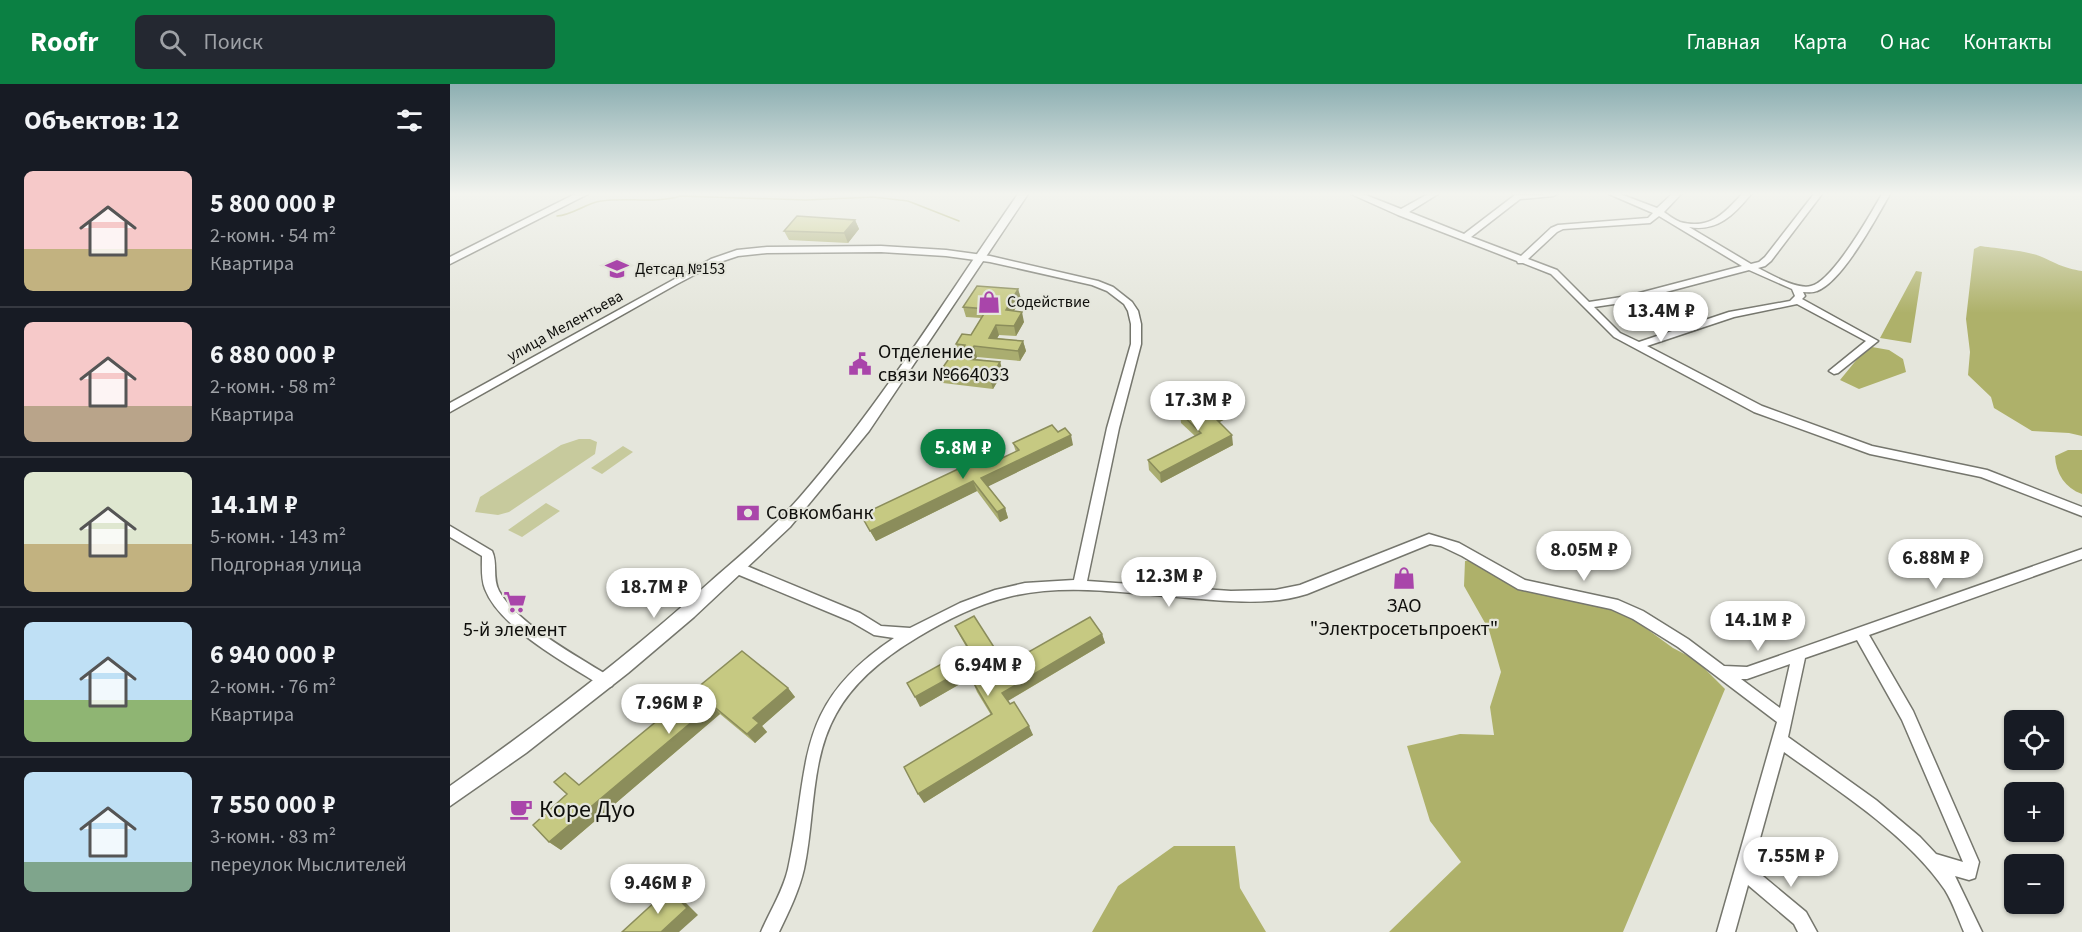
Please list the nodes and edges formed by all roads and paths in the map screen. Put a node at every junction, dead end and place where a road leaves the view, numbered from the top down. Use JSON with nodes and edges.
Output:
{"nodes":[{"id":1,"x":504,"y":234,"type":"edge"},
{"id":2,"x":995,"y":234,"type":"edge"},
{"id":3,"x":1453,"y":234,"type":"edge"},
{"id":4,"x":1470,"y":234,"type":"edge"},
{"id":5,"x":1550,"y":234,"type":"edge"},
{"id":6,"x":1694,"y":234,"type":"edge"},
{"id":7,"x":1788,"y":234,"type":"edge"},
{"id":8,"x":1862,"y":234,"type":"edge"},
{"id":9,"x":1464,"y":238,"type":"junction"},
{"id":10,"x":978,"y":258,"type":"junction"},
{"id":11,"x":450,"y":261,"type":"edge"},
{"id":12,"x":1521,"y":261,"type":"junction"},
{"id":13,"x":1751,"y":267,"type":"junction"},
{"id":14,"x":1797,"y":295,"type":"junction"},
{"id":15,"x":1588,"y":305,"type":"junction"},
{"id":16,"x":1638,"y":346,"type":"junction"},
{"id":17,"x":1834,"y":371,"type":"dead end"},
{"id":18,"x":450,"y":408,"type":"edge"},
{"id":19,"x":2082,"y":512,"type":"edge"},
{"id":20,"x":450,"y":531,"type":"edge"},
{"id":21,"x":2078,"y":559,"type":"edge"},
{"id":22,"x":736,"y":568,"type":"junction"},
{"id":23,"x":1079,"y":586,"type":"junction"},
{"id":24,"x":879,"y":631,"type":"junction"},
{"id":25,"x":1860,"y":633,"type":"junction"},
{"id":26,"x":911,"y":634,"type":"junction"},
{"id":27,"x":881,"y":653,"type":"junction"},
{"id":28,"x":1799,"y":655,"type":"junction"},
{"id":29,"x":1720,"y":671,"type":"junction"},
{"id":30,"x":607,"y":682,"type":"junction"},
{"id":31,"x":1785,"y":720,"type":"junction"},
{"id":32,"x":1780,"y":740,"type":"junction"},
{"id":33,"x":450,"y":797,"type":"edge"},
{"id":34,"x":1933,"y":861,"type":"junction"},
{"id":35,"x":1743,"y":870,"type":"junction"},
{"id":36,"x":770,"y":932,"type":"edge"},
{"id":37,"x":1726,"y":932,"type":"edge"},
{"id":38,"x":1808,"y":932,"type":"edge"},
{"id":39,"x":1973,"y":932,"type":"edge"}],
"edges":[{"from":1,"to":11,"type":"main road"},
{"from":2,"to":10,"type":"main road"},
{"from":3,"to":9,"type":"street"},
{"from":4,"to":9,"type":"street"},
{"from":5,"to":12,"type":"street"},
{"from":6,"to":13,"type":"street"},
{"from":7,"to":13,"type":"street"},
{"from":8,"to":14,"type":"street"},
{"from":9,"to":12,"type":"street"},
{"from":10,"to":18,"type":"street","name":"улица Мелентьева"},
{"from":10,"to":22,"type":"main road"},
{"from":10,"to":23,"type":"street","name":"улица Мелентьева"},
{"from":12,"to":15,"type":"street"},
{"from":13,"to":14,"type":"street"},
{"from":13,"to":15,"type":"street"},
{"from":14,"to":16,"type":"street"},
{"from":14,"to":17,"type":"street"},
{"from":15,"to":16,"type":"street"},
{"from":16,"to":19,"type":"street"},
{"from":20,"to":30,"type":"street"},
{"from":21,"to":25,"type":"street"},
{"from":22,"to":24,"type":"street"},
{"from":22,"to":30,"type":"main road"},
{"from":23,"to":26,"type":"street"},
{"from":23,"to":29,"type":"street"},
{"from":24,"to":26,"type":"street"},
{"from":24,"to":27,"type":"street"},
{"from":25,"to":28,"type":"street"},
{"from":25,"to":34,"type":"street"},
{"from":26,"to":27,"type":"street"},
{"from":27,"to":36,"type":"street"},
{"from":28,"to":29,"type":"street"},
{"from":28,"to":31,"type":"street"},
{"from":29,"to":31,"type":"street"},
{"from":30,"to":33,"type":"main road"},
{"from":31,"to":32,"type":"street"},
{"from":32,"to":34,"type":"street"},
{"from":32,"to":35,"type":"street"},
{"from":34,"to":39,"type":"street"},
{"from":35,"to":37,"type":"street"},
{"from":35,"to":38,"type":"street"}]}
